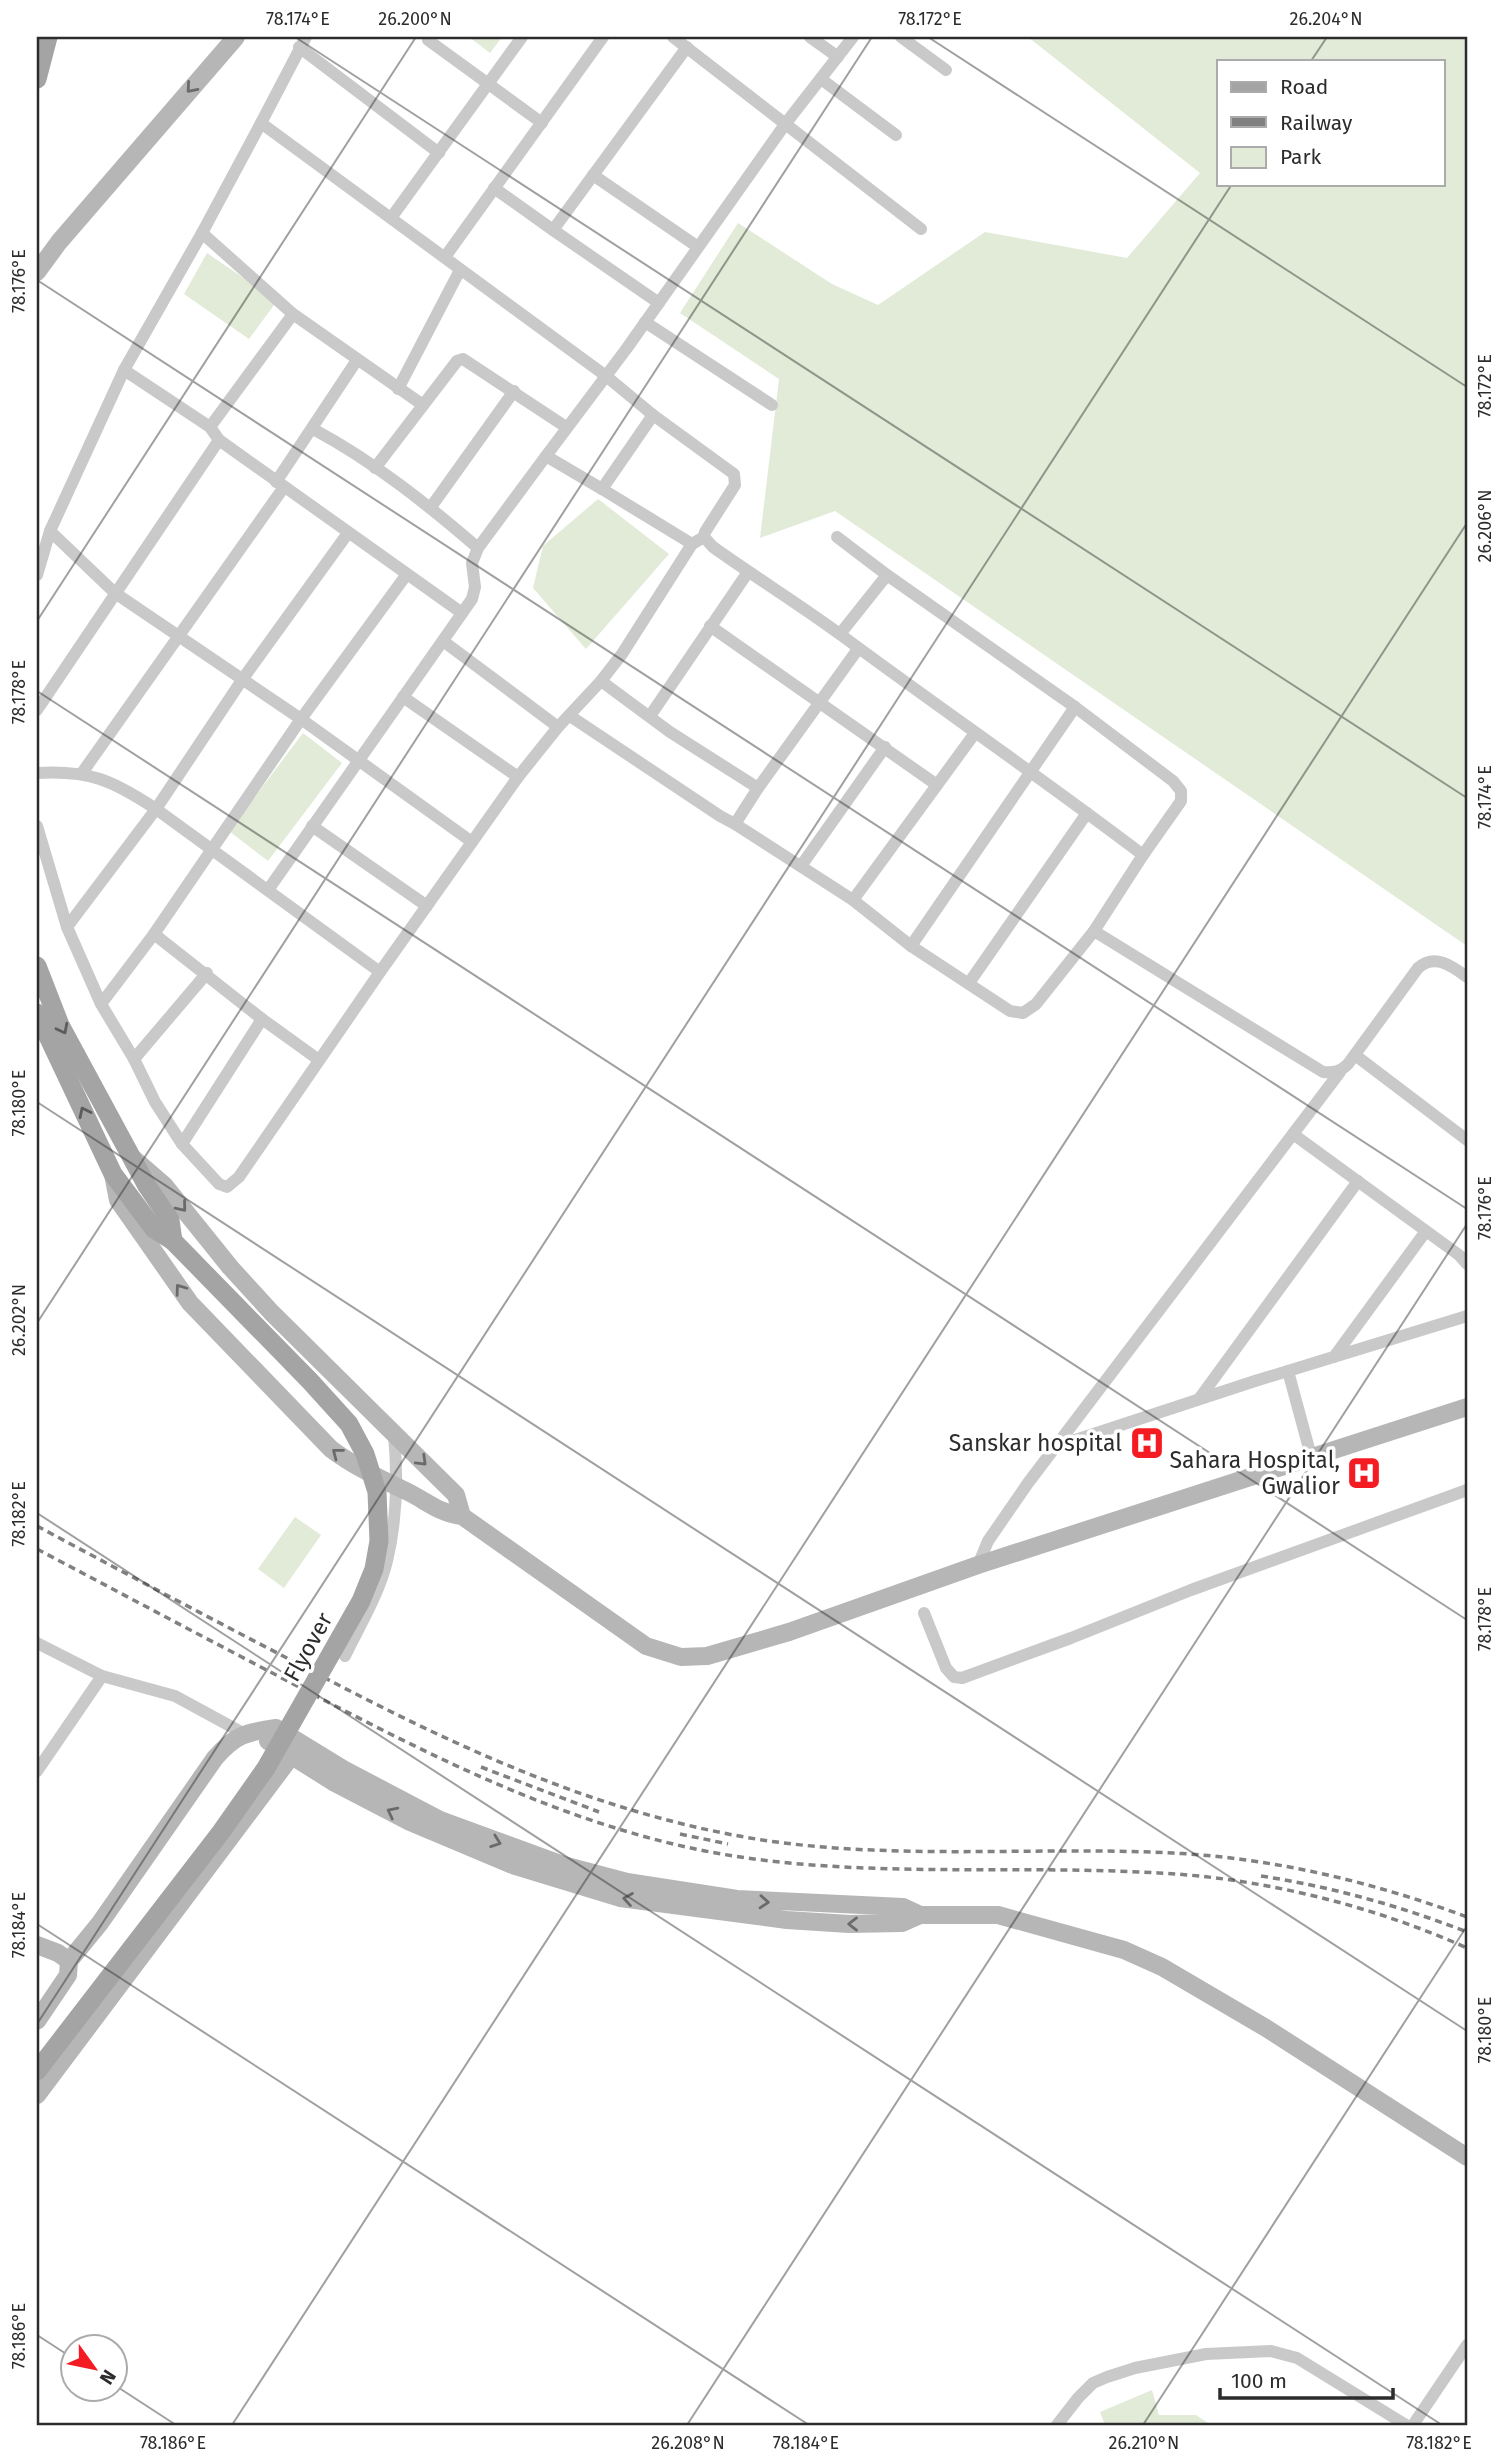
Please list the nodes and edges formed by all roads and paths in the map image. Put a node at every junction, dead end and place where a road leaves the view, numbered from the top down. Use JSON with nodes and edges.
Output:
{"nodes":[{"id":1,"x":48,"y":37,"type":"edge"},
{"id":2,"x":236,"y":37,"type":"edge"},
{"id":3,"x":522,"y":37,"type":"edge"},
{"id":4,"x":603,"y":37,"type":"edge"},
{"id":5,"x":673,"y":37,"type":"edge"},
{"id":6,"x":810,"y":37,"type":"edge"},
{"id":7,"x":853,"y":37,"type":"edge"},
{"id":8,"x":901,"y":37,"type":"edge"},
{"id":9,"x":428,"y":38,"type":"edge"},
{"id":10,"x":303,"y":42,"type":"edge"},
{"id":11,"x":687,"y":47,"type":"junction"},
{"id":12,"x":838,"y":57,"type":"junction"},
{"id":13,"x":946,"y":70,"type":"dead end"},
{"id":14,"x":37,"y":79,"type":"edge"},
{"id":15,"x":821,"y":79,"type":"junction"},
{"id":16,"x":488,"y":83,"type":"junction"},
{"id":17,"x":542,"y":122,"type":"junction"},
{"id":18,"x":261,"y":123,"type":"junction"},
{"id":19,"x":786,"y":123,"type":"junction"},
{"id":20,"x":896,"y":135,"type":"dead end"},
{"id":21,"x":439,"y":153,"type":"junction"},
{"id":22,"x":593,"y":175,"type":"junction"},
{"id":23,"x":494,"y":188,"type":"junction"},
{"id":24,"x":391,"y":218,"type":"junction"},
{"id":25,"x":921,"y":229,"type":"dead end"},
{"id":26,"x":553,"y":230,"type":"junction"},
{"id":27,"x":202,"y":233,"type":"junction"},
{"id":28,"x":698,"y":247,"type":"junction"},
{"id":29,"x":445,"y":257,"type":"junction"},
{"id":30,"x":460,"y":270,"type":"junction"},
{"id":31,"x":37,"y":272,"type":"edge"},
{"id":32,"x":659,"y":303,"type":"junction"},
{"id":33,"x":293,"y":314,"type":"junction"},
{"id":34,"x":645,"y":322,"type":"junction"},
{"id":35,"x":357,"y":360,"type":"junction"},
{"id":36,"x":124,"y":370,"type":"junction"},
{"id":37,"x":606,"y":376,"type":"junction"},
{"id":38,"x":398,"y":389,"type":"junction"},
{"id":39,"x":514,"y":391,"type":"junction"},
{"id":40,"x":423,"y":405,"type":"junction"},
{"id":41,"x":772,"y":405,"type":"dead end"},
{"id":42,"x":653,"y":415,"type":"junction"},
{"id":43,"x":210,"y":427,"type":"junction"},
{"id":44,"x":566,"y":427,"type":"junction"},
{"id":45,"x":313,"y":429,"type":"junction"},
{"id":46,"x":219,"y":440,"type":"junction"},
{"id":47,"x":546,"y":456,"type":"junction"},
{"id":48,"x":375,"y":468,"type":"junction"},
{"id":49,"x":280,"y":484,"type":"junction"},
{"id":50,"x":602,"y":489,"type":"junction"},
{"id":51,"x":431,"y":507,"type":"junction"},
{"id":52,"x":50,"y":531,"type":"junction"},
{"id":53,"x":348,"y":533,"type":"junction"},
{"id":54,"x":704,"y":537,"type":"junction"},
{"id":55,"x":837,"y":537,"type":"dead end"},
{"id":56,"x":692,"y":544,"type":"junction"},
{"id":57,"x":478,"y":548,"type":"junction"},
{"id":58,"x":748,"y":572,"type":"junction"},
{"id":59,"x":407,"y":573,"type":"junction"},
{"id":60,"x":37,"y":575,"type":"edge"},
{"id":61,"x":887,"y":575,"type":"junction"},
{"id":62,"x":115,"y":593,"type":"junction"},
{"id":63,"x":462,"y":613,"type":"junction"},
{"id":64,"x":710,"y":626,"type":"junction"},
{"id":65,"x":840,"y":634,"type":"junction"},
{"id":66,"x":178,"y":636,"type":"junction"},
{"id":67,"x":443,"y":641,"type":"junction"},
{"id":68,"x":858,"y":649,"type":"junction"},
{"id":69,"x":242,"y":680,"type":"junction"},
{"id":70,"x":601,"y":681,"type":"junction"},
{"id":71,"x":403,"y":698,"type":"junction"},
{"id":72,"x":820,"y":703,"type":"junction"},
{"id":73,"x":1074,"y":707,"type":"junction"},
{"id":74,"x":37,"y":710,"type":"edge"},
{"id":75,"x":570,"y":716,"type":"junction"},
{"id":76,"x":650,"y":716,"type":"junction"},
{"id":77,"x":301,"y":719,"type":"junction"},
{"id":78,"x":558,"y":727,"type":"junction"},
{"id":79,"x":975,"y":733,"type":"junction"},
{"id":80,"x":885,"y":747,"type":"junction"},
{"id":81,"x":358,"y":760,"type":"junction"},
{"id":82,"x":1031,"y":770,"type":"junction"},
{"id":83,"x":37,"y":773,"type":"edge"},
{"id":84,"x":82,"y":773,"type":"junction"},
{"id":85,"x":518,"y":777,"type":"junction"},
{"id":86,"x":937,"y":785,"type":"junction"},
{"id":87,"x":758,"y":788,"type":"junction"},
{"id":88,"x":156,"y":809,"type":"junction"},
{"id":89,"x":1087,"y":813,"type":"junction"},
{"id":90,"x":735,"y":824,"type":"junction"},
{"id":91,"x":37,"y":826,"type":"edge"},
{"id":92,"x":312,"y":826,"type":"junction"},
{"id":93,"x":472,"y":842,"type":"junction"},
{"id":94,"x":212,"y":851,"type":"junction"},
{"id":95,"x":1143,"y":855,"type":"junction"},
{"id":96,"x":801,"y":866,"type":"junction"},
{"id":97,"x":268,"y":890,"type":"junction"},
{"id":98,"x":853,"y":900,"type":"junction"},
{"id":99,"x":427,"y":906,"type":"junction"},
{"id":100,"x":67,"y":927,"type":"junction"},
{"id":101,"x":1094,"y":931,"type":"junction"},
{"id":102,"x":154,"y":934,"type":"junction"},
{"id":103,"x":911,"y":946,"type":"junction"},
{"id":104,"x":37,"y":966,"type":"edge"},
{"id":105,"x":380,"y":972,"type":"junction"},
{"id":106,"x":207,"y":973,"type":"junction"},
{"id":107,"x":1467,"y":977,"type":"edge"},
{"id":108,"x":968,"y":983,"type":"junction"},
{"id":109,"x":101,"y":1004,"type":"junction"},
{"id":110,"x":37,"y":1013,"type":"edge"},
{"id":111,"x":262,"y":1019,"type":"junction"},
{"id":112,"x":1355,"y":1055,"type":"junction"},
{"id":113,"x":134,"y":1059,"type":"junction"},
{"id":114,"x":319,"y":1060,"type":"junction"},
{"id":115,"x":1340,"y":1072,"type":"junction"},
{"id":116,"x":1293,"y":1133,"type":"junction"},
{"id":117,"x":1467,"y":1140,"type":"edge"},
{"id":118,"x":182,"y":1144,"type":"junction"},
{"id":119,"x":134,"y":1159,"type":"junction"},
{"id":120,"x":113,"y":1174,"type":"junction"},
{"id":121,"x":1358,"y":1181,"type":"junction"},
{"id":122,"x":1426,"y":1231,"type":"junction"},
{"id":123,"x":173,"y":1241,"type":"junction"},
{"id":124,"x":1466,"y":1260,"type":"edge"},
{"id":125,"x":1467,"y":1316,"type":"edge"},
{"id":126,"x":1334,"y":1357,"type":"junction"},
{"id":127,"x":1288,"y":1371,"type":"junction"},
{"id":128,"x":1199,"y":1399,"type":"junction"},
{"id":129,"x":1467,"y":1407,"type":"edge"},
{"id":130,"x":394,"y":1435,"type":"junction"},
{"id":131,"x":1056,"y":1446,"type":"junction"},
{"id":132,"x":1311,"y":1456,"type":"junction"},
{"id":133,"x":397,"y":1487,"type":"junction"},
{"id":134,"x":1467,"y":1490,"type":"edge"},
{"id":135,"x":462,"y":1516,"type":"junction"},
{"id":136,"x":978,"y":1565,"type":"junction"},
{"id":137,"x":924,"y":1613,"type":"dead end"},
{"id":138,"x":37,"y":1644,"type":"edge"},
{"id":139,"x":345,"y":1656,"type":"dead end"},
{"id":140,"x":102,"y":1676,"type":"junction"},
{"id":141,"x":251,"y":1732,"type":"junction"},
{"id":142,"x":296,"y":1750,"type":"junction"},
{"id":143,"x":37,"y":1771,"type":"edge"},
{"id":144,"x":37,"y":1945,"type":"edge"},
{"id":145,"x":69,"y":1961,"type":"junction"},
{"id":146,"x":37,"y":2021,"type":"edge"},
{"id":147,"x":37,"y":2071,"type":"edge"},
{"id":148,"x":37,"y":2095,"type":"edge"},
{"id":149,"x":1467,"y":2157,"type":"edge"},
{"id":150,"x":1465,"y":2353,"type":"edge"},
{"id":151,"x":1058,"y":2425,"type":"edge"},
{"id":152,"x":1406,"y":2425,"type":"edge"},
{"id":153,"x":1413,"y":2425,"type":"edge"}],
"edges":[{"from":1,"to":14,"type":"main road"},
{"from":2,"to":31,"type":"main road","one_way":true},
{"from":3,"to":16,"type":"street"},
{"from":4,"to":17,"type":"street"},
{"from":5,"to":11,"type":"street"},
{"from":6,"to":12,"type":"street"},
{"from":7,"to":12,"type":"street"},
{"from":8,"to":13,"type":"street"},
{"from":9,"to":16,"type":"street"},
{"from":10,"to":18,"type":"street"},
{"from":10,"to":21,"type":"street"},
{"from":11,"to":19,"type":"street"},
{"from":11,"to":22,"type":"street"},
{"from":12,"to":15,"type":"street"},
{"from":15,"to":19,"type":"street"},
{"from":15,"to":20,"type":"street"},
{"from":16,"to":17,"type":"street"},
{"from":16,"to":21,"type":"street"},
{"from":17,"to":23,"type":"street"},
{"from":18,"to":24,"type":"street"},
{"from":18,"to":27,"type":"street"},
{"from":19,"to":25,"type":"street"},
{"from":19,"to":28,"type":"street"},
{"from":21,"to":24,"type":"street"},
{"from":22,"to":26,"type":"street"},
{"from":22,"to":28,"type":"street"},
{"from":23,"to":26,"type":"street"},
{"from":23,"to":29,"type":"street"},
{"from":24,"to":29,"type":"street"},
{"from":26,"to":32,"type":"street"},
{"from":27,"to":33,"type":"street"},
{"from":27,"to":36,"type":"street"},
{"from":28,"to":32,"type":"street"},
{"from":29,"to":30,"type":"street"},
{"from":30,"to":37,"type":"street"},
{"from":30,"to":38,"type":"street"},
{"from":32,"to":34,"type":"street"},
{"from":33,"to":35,"type":"street"},
{"from":33,"to":43,"type":"street"},
{"from":34,"to":37,"type":"street"},
{"from":34,"to":41,"type":"street"},
{"from":35,"to":38,"type":"street"},
{"from":35,"to":45,"type":"street"},
{"from":36,"to":43,"type":"street"},
{"from":36,"to":52,"type":"street"},
{"from":37,"to":42,"type":"street"},
{"from":37,"to":44,"type":"street"},
{"from":38,"to":40,"type":"street"},
{"from":39,"to":40,"type":"street"},
{"from":39,"to":44,"type":"street"},
{"from":39,"to":51,"type":"street"},
{"from":40,"to":48,"type":"street"},
{"from":42,"to":50,"type":"street"},
{"from":42,"to":54,"type":"street"},
{"from":43,"to":46,"type":"street"},
{"from":44,"to":47,"type":"street"},
{"from":45,"to":48,"type":"street"},
{"from":45,"to":49,"type":"street"},
{"from":46,"to":49,"type":"street"},
{"from":46,"to":62,"type":"street"},
{"from":47,"to":50,"type":"street"},
{"from":47,"to":57,"type":"street"},
{"from":48,"to":51,"type":"street"},
{"from":49,"to":53,"type":"street"},
{"from":49,"to":66,"type":"street"},
{"from":50,"to":56,"type":"street"},
{"from":51,"to":57,"type":"street"},
{"from":52,"to":60,"type":"street"},
{"from":52,"to":62,"type":"street"},
{"from":53,"to":59,"type":"street"},
{"from":53,"to":69,"type":"street"},
{"from":54,"to":56,"type":"street"},
{"from":54,"to":58,"type":"street"},
{"from":55,"to":61,"type":"street"},
{"from":56,"to":70,"type":"street"},
{"from":57,"to":63,"type":"street"},
{"from":58,"to":64,"type":"street"},
{"from":58,"to":65,"type":"street"},
{"from":59,"to":63,"type":"street"},
{"from":59,"to":77,"type":"street"},
{"from":61,"to":65,"type":"street"},
{"from":61,"to":73,"type":"street"},
{"from":62,"to":66,"type":"street"},
{"from":62,"to":74,"type":"street"},
{"from":63,"to":67,"type":"street"},
{"from":64,"to":72,"type":"street"},
{"from":64,"to":76,"type":"street"},
{"from":65,"to":68,"type":"street"},
{"from":66,"to":69,"type":"street"},
{"from":66,"to":84,"type":"street"},
{"from":67,"to":71,"type":"street"},
{"from":67,"to":78,"type":"street"},
{"from":68,"to":72,"type":"street"},
{"from":68,"to":79,"type":"street"},
{"from":69,"to":77,"type":"street"},
{"from":69,"to":88,"type":"street"},
{"from":70,"to":75,"type":"street"},
{"from":70,"to":76,"type":"street"},
{"from":71,"to":81,"type":"street"},
{"from":71,"to":85,"type":"street"},
{"from":72,"to":80,"type":"street"},
{"from":72,"to":87,"type":"street"},
{"from":73,"to":82,"type":"street"},
{"from":73,"to":95,"type":"street"},
{"from":75,"to":78,"type":"street"},
{"from":75,"to":90,"type":"street"},
{"from":76,"to":87,"type":"street"},
{"from":77,"to":81,"type":"street"},
{"from":77,"to":94,"type":"street"},
{"from":78,"to":85,"type":"street"},
{"from":79,"to":82,"type":"street"},
{"from":79,"to":86,"type":"street"},
{"from":80,"to":86,"type":"street"},
{"from":80,"to":96,"type":"street"},
{"from":81,"to":92,"type":"street"},
{"from":81,"to":93,"type":"street"},
{"from":82,"to":89,"type":"street"},
{"from":82,"to":103,"type":"street"},
{"from":83,"to":84,"type":"street"},
{"from":84,"to":88,"type":"street"},
{"from":85,"to":93,"type":"street"},
{"from":86,"to":98,"type":"street"},
{"from":87,"to":90,"type":"street"},
{"from":88,"to":94,"type":"street"},
{"from":88,"to":100,"type":"street"},
{"from":89,"to":95,"type":"street"},
{"from":89,"to":108,"type":"street"},
{"from":90,"to":96,"type":"street"},
{"from":91,"to":100,"type":"street"},
{"from":92,"to":97,"type":"street"},
{"from":92,"to":99,"type":"street"},
{"from":93,"to":99,"type":"street"},
{"from":94,"to":97,"type":"street"},
{"from":94,"to":102,"type":"street"},
{"from":95,"to":101,"type":"street"},
{"from":96,"to":98,"type":"street"},
{"from":97,"to":105,"type":"street"},
{"from":98,"to":103,"type":"street"},
{"from":99,"to":105,"type":"street"},
{"from":100,"to":109,"type":"street"},
{"from":101,"to":108,"type":"street"},
{"from":101,"to":115,"type":"street"},
{"from":102,"to":106,"type":"street"},
{"from":102,"to":109,"type":"street"},
{"from":103,"to":108,"type":"street"},
{"from":104,"to":119,"type":"main road","name":"Flyover","one_way":true},
{"from":105,"to":114,"type":"street"},
{"from":106,"to":111,"type":"street"},
{"from":106,"to":113,"type":"street"},
{"from":107,"to":112,"type":"street"},
{"from":109,"to":113,"type":"street"},
{"from":120,"to":110,"type":"main road","name":"Flyover","one_way":true},
{"from":111,"to":114,"type":"street"},
{"from":111,"to":118,"type":"street"},
{"from":112,"to":115,"type":"street"},
{"from":112,"to":117,"type":"street"},
{"from":113,"to":118,"type":"street"},
{"from":114,"to":118,"type":"street"},
{"from":115,"to":116,"type":"street"},
{"from":116,"to":121,"type":"street"},
{"from":116,"to":131,"type":"street"},
{"from":119,"to":123,"type":"main road","name":"Flyover"},
{"from":119,"to":130,"type":"main road","one_way":true},
{"from":120,"to":123,"type":"main road","name":"Flyover"},
{"from":133,"to":120,"type":"main road","one_way":true},
{"from":121,"to":122,"type":"street"},
{"from":121,"to":128,"type":"street"},
{"from":122,"to":124,"type":"street"},
{"from":122,"to":126,"type":"street"},
{"from":123,"to":147,"type":"main road","name":"Flyover","bridge":true},
{"from":125,"to":126,"type":"street"},
{"from":126,"to":127,"type":"street"},
{"from":127,"to":128,"type":"street"},
{"from":127,"to":132,"type":"street"},
{"from":128,"to":131,"type":"street"},
{"from":129,"to":132,"type":"main road"},
{"from":130,"to":133,"type":"street"},
{"from":130,"to":135,"type":"main road","one_way":true},
{"from":131,"to":136,"type":"street"},
{"from":132,"to":136,"type":"main road"},
{"from":133,"to":135,"type":"main road"},
{"from":133,"to":139,"type":"street"},
{"from":134,"to":137,"type":"street"},
{"from":135,"to":136,"type":"main road"},
{"from":138,"to":140,"type":"street"},
{"from":140,"to":141,"type":"street"},
{"from":140,"to":143,"type":"street"},
{"from":141,"to":142,"type":"main road"},
{"from":141,"to":145,"type":"main road"},
{"from":142,"to":148,"type":"main road"},
{"from":142,"to":149,"type":"main road"},
{"from":144,"to":145,"type":"main road"},
{"from":145,"to":146,"type":"main road"},
{"from":150,"to":153,"type":"street"},
{"from":151,"to":152,"type":"street"}]}
